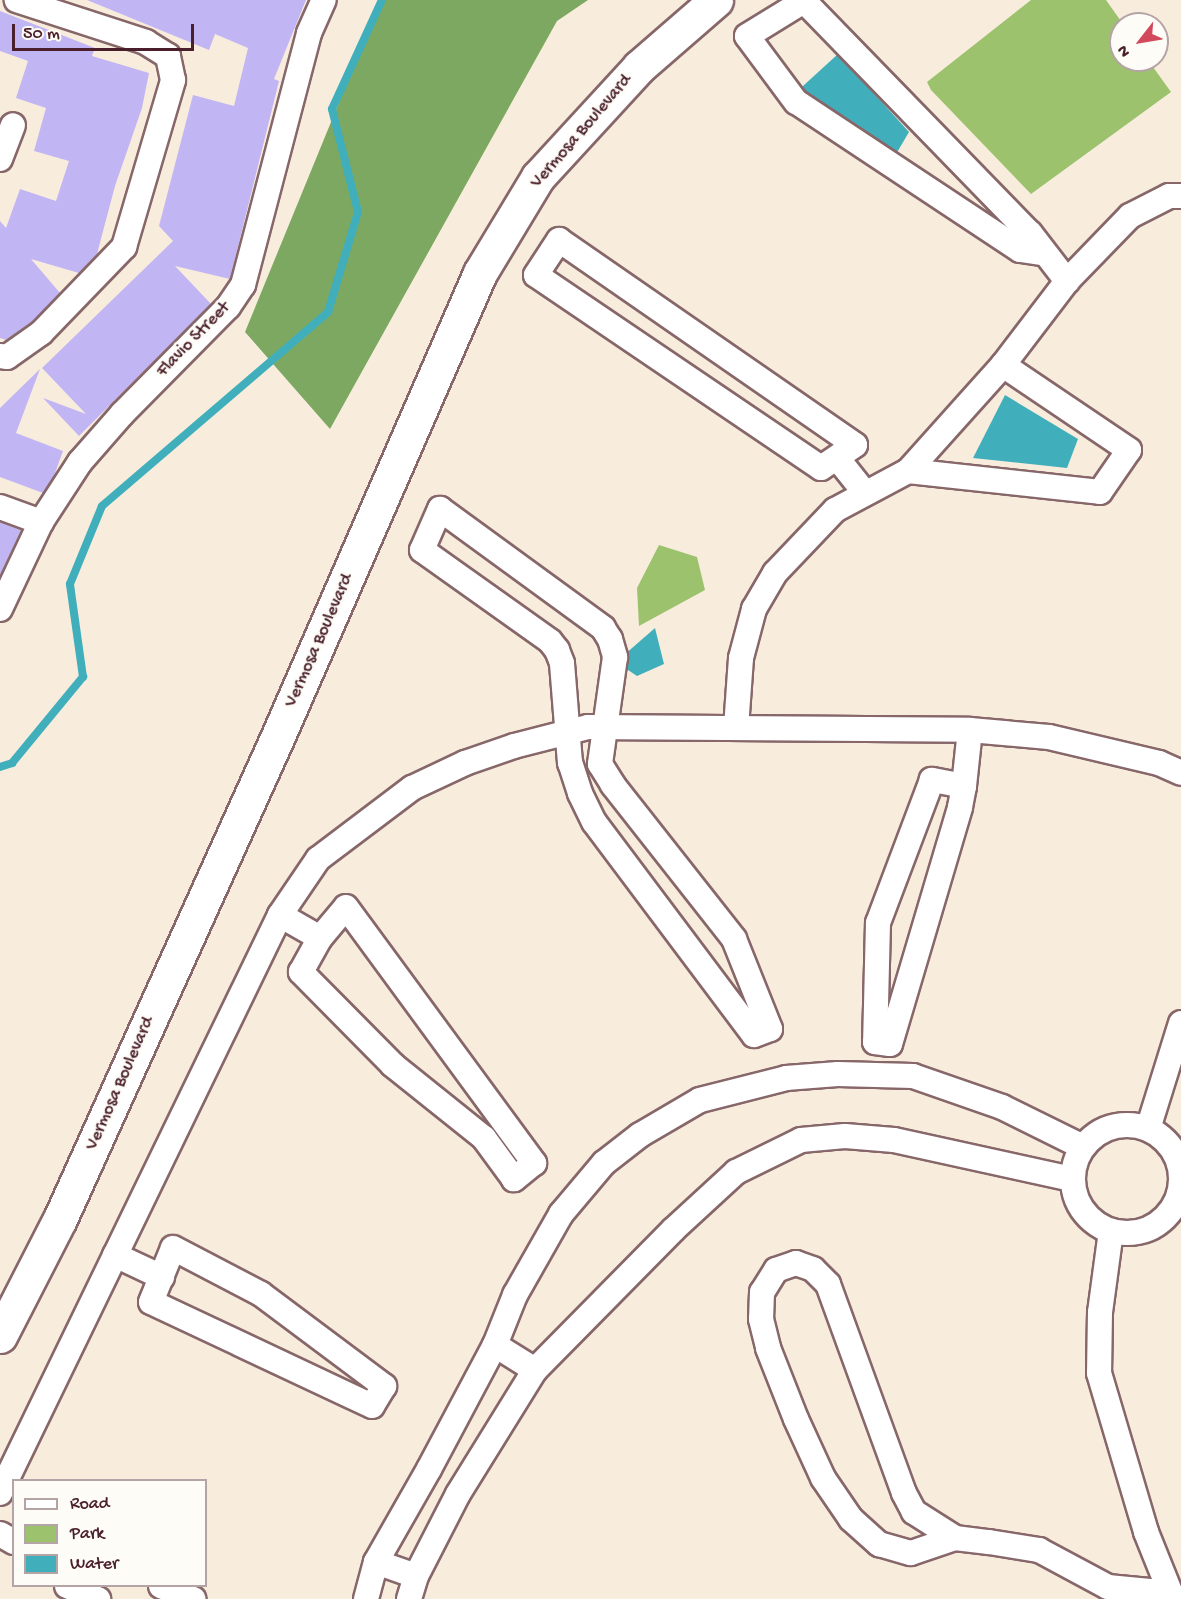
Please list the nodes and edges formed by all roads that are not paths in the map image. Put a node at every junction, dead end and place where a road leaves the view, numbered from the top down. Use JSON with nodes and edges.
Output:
{"nodes":[{"id":1,"x":17,"y":0,"type":"edge"},
{"id":2,"x":324,"y":0,"type":"edge"},
{"id":3,"x":716,"y":0,"type":"edge"},
{"id":4,"x":13,"y":125,"type":"dead end"},
{"id":5,"x":0,"y":159,"type":"edge"},
{"id":6,"x":1181,"y":196,"type":"edge"},
{"id":7,"x":1042,"y":253,"type":"junction"},
{"id":8,"x":1067,"y":281,"type":"junction"},
{"id":9,"x":0,"y":356,"type":"edge"},
{"id":10,"x":1003,"y":365,"type":"junction"},
{"id":11,"x":838,"y":459,"type":"junction"},
{"id":12,"x":908,"y":471,"type":"junction"},
{"id":13,"x":865,"y":493,"type":"junction"},
{"id":14,"x":0,"y":507,"type":"edge"},
{"id":15,"x":41,"y":522,"type":"junction"},
{"id":16,"x":0,"y":609,"type":"edge"},
{"id":17,"x":603,"y":727,"type":"junction"},
{"id":18,"x":736,"y":728,"type":"junction"},
{"id":19,"x":970,"y":730,"type":"junction"},
{"id":20,"x":568,"y":731,"type":"junction"},
{"id":21,"x":570,"y":763,"type":"junction"},
{"id":22,"x":600,"y":764,"type":"junction"},
{"id":23,"x":1181,"y":774,"type":"edge"},
{"id":24,"x":964,"y":786,"type":"junction"},
{"id":25,"x":280,"y":915,"type":"junction"},
{"id":26,"x":320,"y":938,"type":"junction"},
{"id":27,"x":1181,"y":1023,"type":"edge"},
{"id":28,"x":1148,"y":1129,"type":"junction"},
{"id":29,"x":1083,"y":1147,"type":"junction"},
{"id":30,"x":1072,"y":1179,"type":"junction"},
{"id":31,"x":1180,"y":1191,"type":"edge"},
{"id":32,"x":1111,"y":1231,"type":"junction"},
{"id":33,"x":115,"y":1255,"type":"junction"},
{"id":34,"x":162,"y":1277,"type":"junction"},
{"id":35,"x":0,"y":1336,"type":"edge"},
{"id":36,"x":495,"y":1345,"type":"junction"},
{"id":37,"x":535,"y":1370,"type":"junction"},
{"id":38,"x":0,"y":1493,"type":"edge"},
{"id":39,"x":955,"y":1538,"type":"junction"},
{"id":40,"x":376,"y":1562,"type":"junction"},
{"id":41,"x":69,"y":1587,"type":"edge"},
{"id":42,"x":164,"y":1587,"type":"edge"},
{"id":43,"x":413,"y":1588,"type":"edge"},
{"id":44,"x":1172,"y":1596,"type":"edge"},
{"id":45,"x":98,"y":1599,"type":"edge"},
{"id":46,"x":193,"y":1599,"type":"edge"},
{"id":47,"x":366,"y":1599,"type":"edge"}],
"edges":[{"from":1,"to":9,"type":"street"},
{"from":2,"to":15,"type":"street","name":"Flavio Street"},
{"from":3,"to":35,"type":"main road","name":"Vermosa Boulevard"},
{"from":4,"to":5,"type":"street"},
{"from":6,"to":8,"type":"street"},
{"from":7,"to":7,"type":"street"},
{"from":7,"to":8,"type":"street"},
{"from":8,"to":10,"type":"street"},
{"from":10,"to":12,"type":"street"},
{"from":10,"to":12,"type":"street"},
{"from":11,"to":11,"type":"street"},
{"from":11,"to":13,"type":"street"},
{"from":12,"to":13,"type":"street"},
{"from":13,"to":18,"type":"street"},
{"from":14,"to":15,"type":"street"},
{"from":15,"to":16,"type":"street","name":"Flavio Street"},
{"from":17,"to":18,"type":"street"},
{"from":17,"to":20,"type":"street"},
{"from":17,"to":20,"type":"street"},
{"from":17,"to":22,"type":"street"},
{"from":18,"to":19,"type":"street"},
{"from":19,"to":23,"type":"street"},
{"from":19,"to":24,"type":"street"},
{"from":20,"to":21,"type":"street"},
{"from":20,"to":25,"type":"street"},
{"from":21,"to":22,"type":"street"},
{"from":21,"to":22,"type":"street"},
{"from":24,"to":24,"type":"street"},
{"from":25,"to":26,"type":"street"},
{"from":25,"to":33,"type":"street"},
{"from":26,"to":26,"type":"street"},
{"from":27,"to":28,"type":"street"},
{"from":28,"to":29,"type":"street"},
{"from":28,"to":31,"type":"street"},
{"from":29,"to":30,"type":"street"},
{"from":29,"to":36,"type":"street"},
{"from":30,"to":32,"type":"street"},
{"from":30,"to":37,"type":"street"},
{"from":31,"to":32,"type":"street"},
{"from":32,"to":44,"type":"street"},
{"from":33,"to":34,"type":"street"},
{"from":33,"to":38,"type":"street"},
{"from":34,"to":34,"type":"street"},
{"from":36,"to":37,"type":"street"},
{"from":36,"to":40,"type":"street"},
{"from":37,"to":43,"type":"street"},
{"from":39,"to":39,"type":"street"},
{"from":39,"to":44,"type":"street"},
{"from":40,"to":43,"type":"street"},
{"from":40,"to":47,"type":"street"},
{"from":41,"to":45,"type":"street"},
{"from":42,"to":46,"type":"street"}]}
